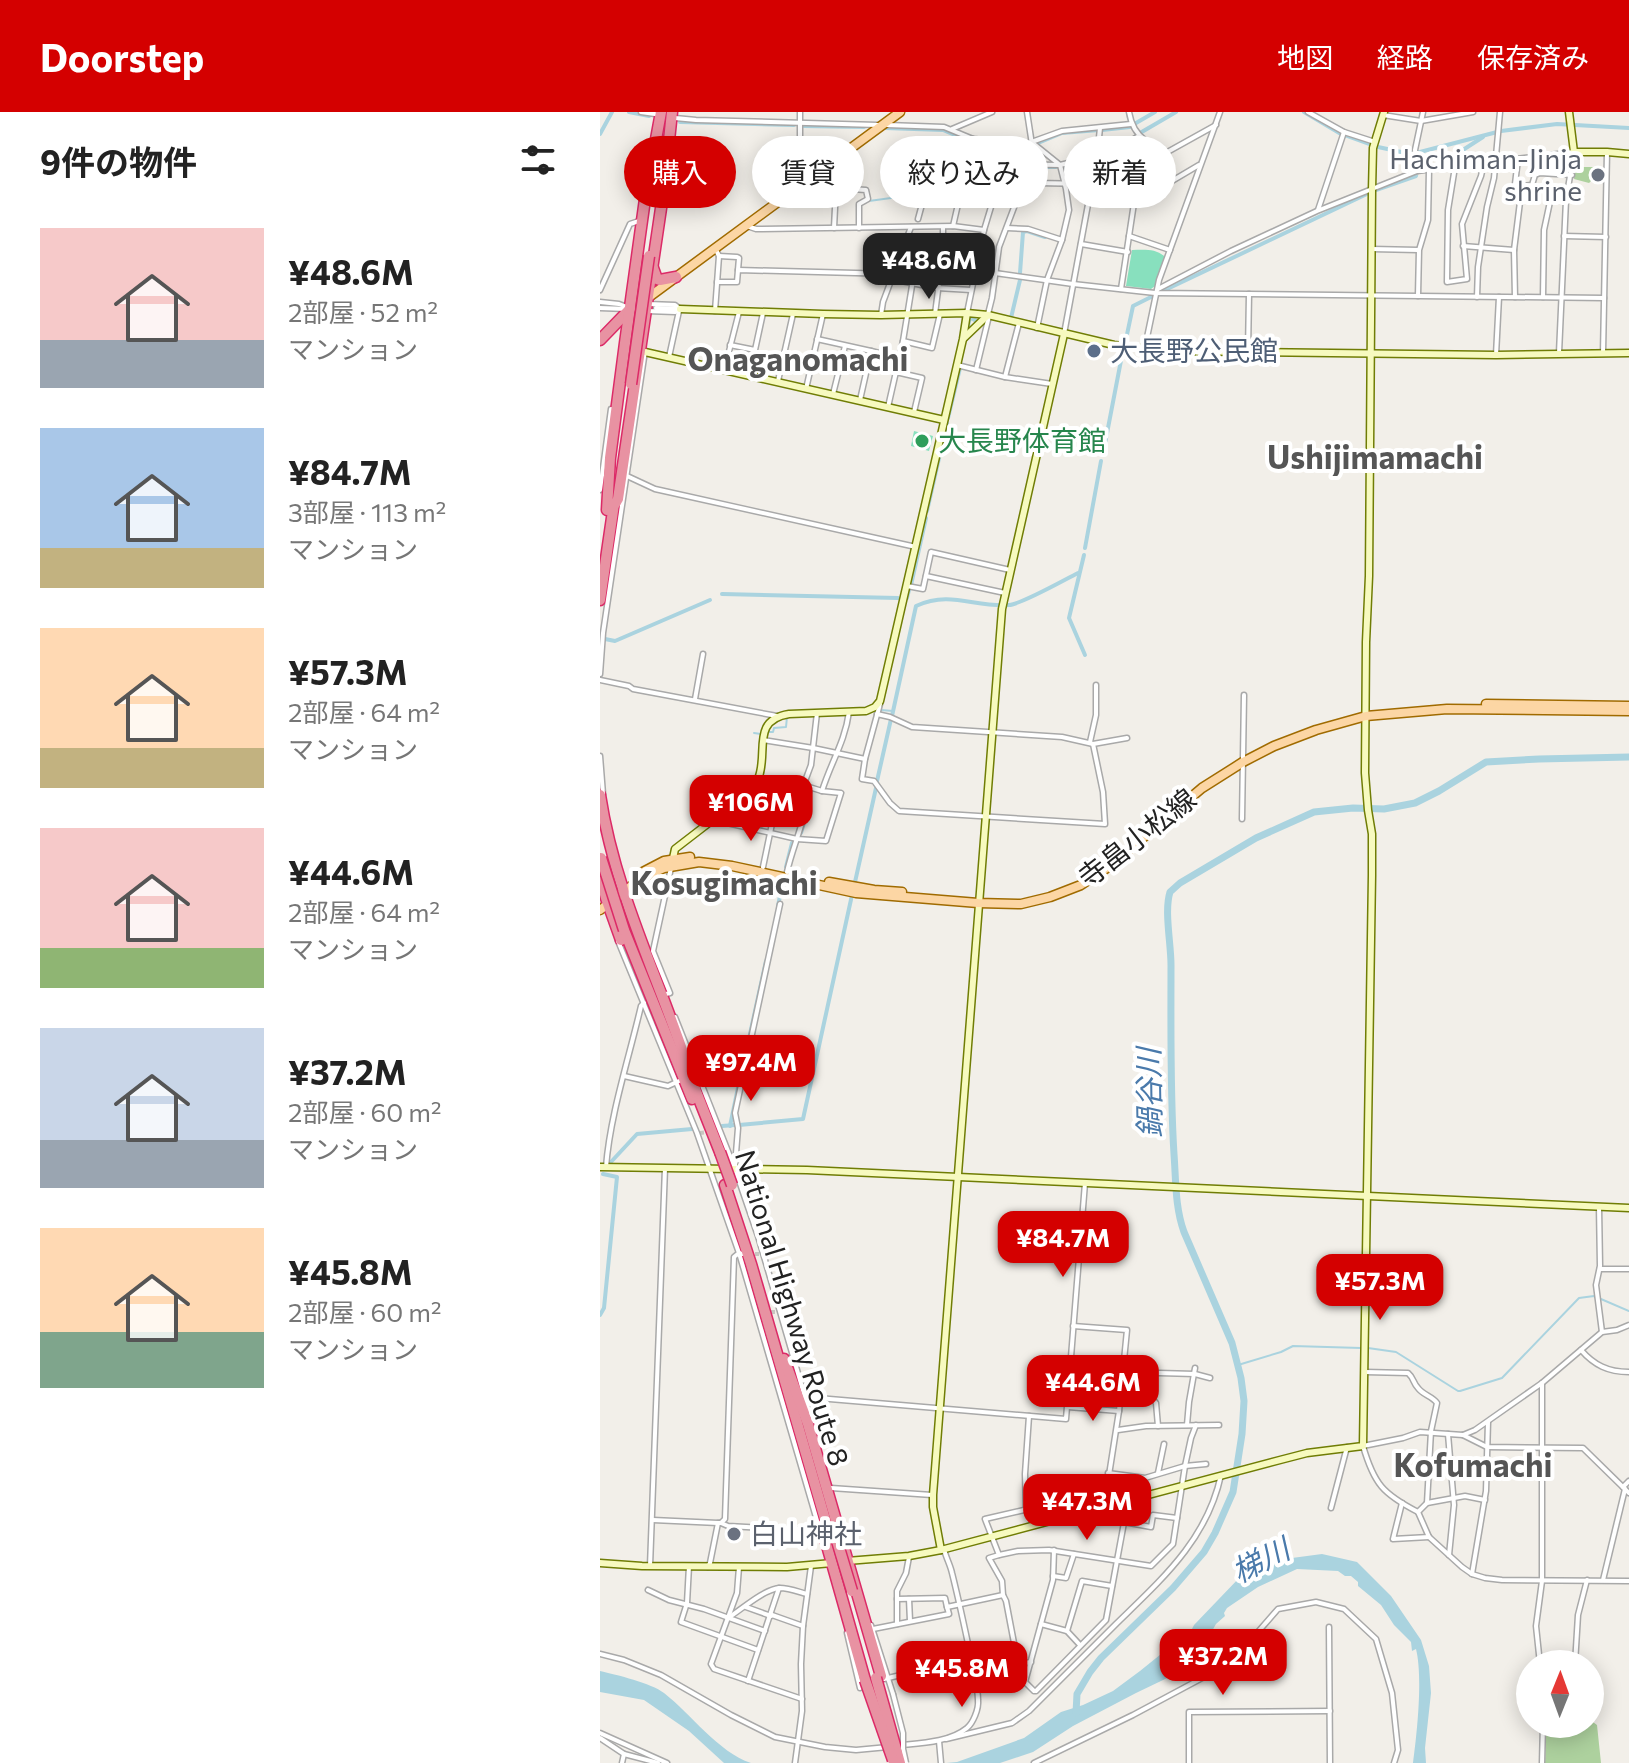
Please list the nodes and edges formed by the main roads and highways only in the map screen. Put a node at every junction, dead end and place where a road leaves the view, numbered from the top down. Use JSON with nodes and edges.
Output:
{"nodes":[{"id":1,"x":900,"y":112,"type":"edge"},
{"id":2,"x":668,"y":114,"type":"edge"},
{"id":3,"x":650,"y":259,"type":"junction"},
{"id":4,"x":676,"y":277,"type":"junction"},
{"id":5,"x":634,"y":288,"type":"junction"},
{"id":6,"x":650,"y":305,"type":"junction"},
{"id":7,"x":631,"y":308,"type":"junction"},
{"id":8,"x":609,"y":330,"type":"junction"},
{"id":9,"x":626,"y":337,"type":"junction"},
{"id":10,"x":600,"y":340,"type":"edge"},
{"id":11,"x":611,"y":507,"type":"junction"},
{"id":12,"x":600,"y":563,"type":"edge"},
{"id":13,"x":600,"y":600,"type":"edge"},
{"id":14,"x":1629,"y":708,"type":"edge"},
{"id":15,"x":600,"y":795,"type":"edge"},
{"id":16,"x":600,"y":830,"type":"edge"},
{"id":17,"x":605,"y":854,"type":"edge"},
{"id":18,"x":672,"y":863,"type":"junction"},
{"id":19,"x":600,"y":877,"type":"edge"},
{"id":20,"x":622,"y":889,"type":"junction"},
{"id":21,"x":978,"y":900,"type":"junction"},
{"id":22,"x":603,"y":904,"type":"edge"},
{"id":23,"x":624,"y":931,"type":"junction"},
{"id":24,"x":698,"y":1098,"type":"junction"},
{"id":25,"x":716,"y":1152,"type":"junction"},
{"id":26,"x":728,"y":1185,"type":"junction"},
{"id":27,"x":789,"y":1387,"type":"junction"},
{"id":28,"x":832,"y":1534,"type":"junction"},
{"id":29,"x":848,"y":1589,"type":"junction"},
{"id":30,"x":899,"y":1762,"type":"edge"}],
"edges":[{"from":1,"to":4,"type":"main road"},
{"from":2,"to":3,"type":"highway"},
{"from":2,"to":3,"type":"highway"},
{"from":2,"to":5,"type":"highway"},
{"from":2,"to":5,"type":"highway"},
{"from":3,"to":4,"type":"highway"},
{"from":3,"to":6,"type":"highway"},
{"from":3,"to":11,"type":"highway","bridge":true},
{"from":4,"to":6,"type":"main road"},
{"from":5,"to":7,"type":"highway"},
{"from":6,"to":7,"type":"highway"},
{"from":6,"to":11,"type":"highway"},
{"from":7,"to":8,"type":"highway"},
{"from":7,"to":9,"type":"highway"},
{"from":8,"to":9,"type":"highway"},
{"from":8,"to":10,"type":"highway"},
{"from":9,"to":11,"type":"highway"},
{"from":11,"to":12,"type":"highway"},
{"from":11,"to":13,"type":"highway"},
{"from":14,"to":21,"type":"main road","name":"寺畠小松線"},
{"from":15,"to":17,"type":"highway"},
{"from":16,"to":17,"type":"highway","name":"National Highway Route 8"},
{"from":17,"to":20,"type":"highway"},
{"from":17,"to":23,"type":"highway","name":"National Highway Route 8","bridge":true},
{"from":18,"to":20,"type":"main road","name":"寺畠小松線"},
{"from":18,"to":21,"type":"main road","name":"寺畠小松線"},
{"from":18,"to":21,"type":"main road","name":"寺畠小松線"},
{"from":19,"to":22,"type":"highway"},
{"from":20,"to":22,"type":"main road","name":"寺畠小松線"},
{"from":20,"to":24,"type":"highway"},
{"from":22,"to":23,"type":"highway"},
{"from":23,"to":24,"type":"highway","name":"National Highway Route 8"},
{"from":23,"to":25,"type":"highway","name":"National Highway Route 8"},
{"from":24,"to":25,"type":"highway","name":"National Highway Route 8"},
{"from":25,"to":26,"type":"highway","name":"National Highway Route 8","bridge":true},
{"from":26,"to":27,"type":"highway","name":"National Highway Route 8"},
{"from":26,"to":27,"type":"highway","name":"National Highway Route 8"},
{"from":27,"to":28,"type":"highway","name":"National Highway Route 8"},
{"from":28,"to":29,"type":"highway","name":"National Highway Route 8","bridge":true},
{"from":28,"to":29,"type":"highway"},
{"from":28,"to":29,"type":"highway"},
{"from":29,"to":30,"type":"highway","name":"National Highway Route 8","bridge":true}]}
